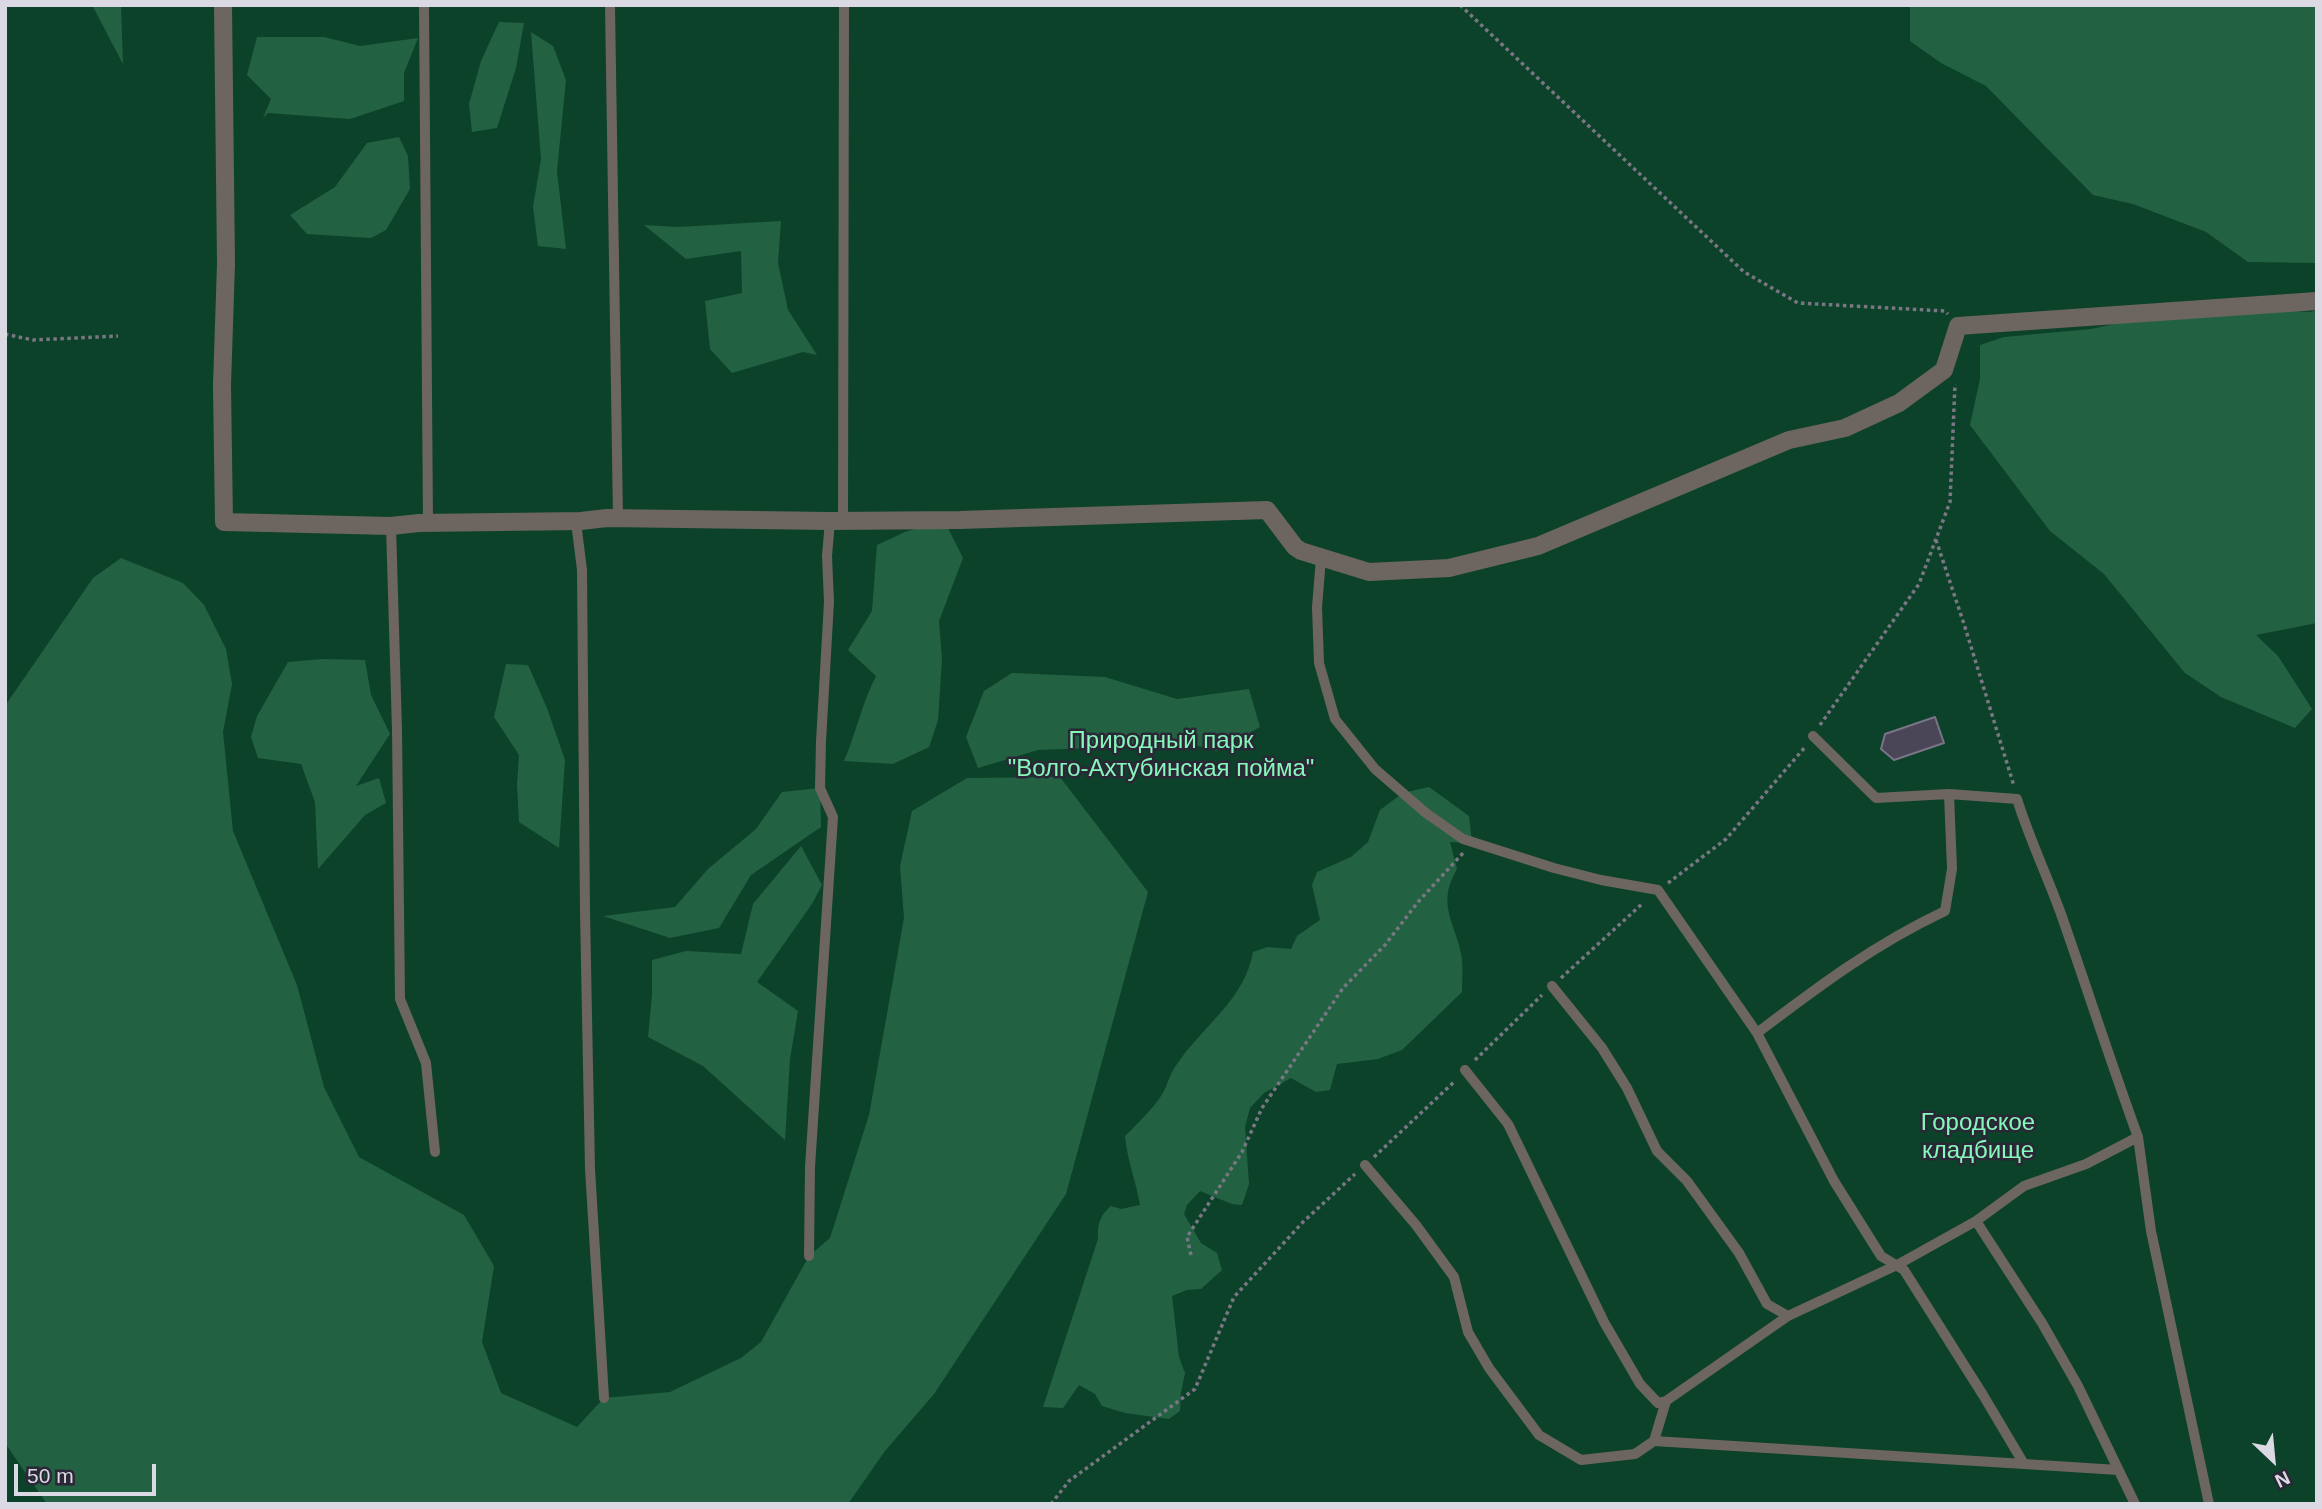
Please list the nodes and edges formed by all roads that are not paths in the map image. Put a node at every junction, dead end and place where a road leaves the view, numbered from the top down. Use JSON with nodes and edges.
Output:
{"nodes":[{"id":1,"x":223,"y":5,"type":"edge"},
{"id":2,"x":424,"y":5,"type":"edge"},
{"id":3,"x":610,"y":5,"type":"edge"},
{"id":4,"x":844,"y":5,"type":"edge"},
{"id":5,"x":2317,"y":301,"type":"edge"},
{"id":6,"x":618,"y":519,"type":"junction"},
{"id":7,"x":836,"y":521,"type":"junction"},
{"id":8,"x":576,"y":522,"type":"junction"},
{"id":9,"x":428,"y":523,"type":"junction"},
{"id":10,"x":391,"y":526,"type":"junction"},
{"id":11,"x":1321,"y":558,"type":"junction"},
{"id":12,"x":1813,"y":736,"type":"road end"},
{"id":13,"x":1949,"y":794,"type":"junction"},
{"id":14,"x":1552,"y":986,"type":"road end"},
{"id":15,"x":1757,"y":1033,"type":"junction"},
{"id":16,"x":1465,"y":1070,"type":"road end"},
{"id":17,"x":2138,"y":1138,"type":"junction"},
{"id":18,"x":435,"y":1152,"type":"dead end"},
{"id":19,"x":1365,"y":1165,"type":"road end"},
{"id":20,"x":1976,"y":1221,"type":"junction"},
{"id":21,"x":809,"y":1256,"type":"dead end"},
{"id":22,"x":1897,"y":1265,"type":"junction"},
{"id":23,"x":1788,"y":1316,"type":"junction"},
{"id":24,"x":604,"y":1398,"type":"dead end"},
{"id":25,"x":1666,"y":1401,"type":"junction"},
{"id":26,"x":1654,"y":1441,"type":"junction"},
{"id":27,"x":2024,"y":1464,"type":"junction"},
{"id":28,"x":2118,"y":1470,"type":"junction"},
{"id":29,"x":2135,"y":1504,"type":"edge"},
{"id":30,"x":2209,"y":1504,"type":"edge"}],
"edges":[{"from":1,"to":10,"type":"street"},
{"from":2,"to":9,"type":"lane"},
{"from":3,"to":6,"type":"lane"},
{"from":4,"to":7,"type":"lane"},
{"from":5,"to":11,"type":"street"},
{"from":6,"to":7,"type":"street"},
{"from":6,"to":8,"type":"street"},
{"from":7,"to":11,"type":"street"},
{"from":7,"to":21,"type":"lane"},
{"from":8,"to":9,"type":"street"},
{"from":8,"to":24,"type":"lane"},
{"from":9,"to":10,"type":"street"},
{"from":10,"to":18,"type":"lane"},
{"from":11,"to":15,"type":"lane"},
{"from":12,"to":13,"type":"lane"},
{"from":13,"to":15,"type":"lane"},
{"from":13,"to":17,"type":"lane"},
{"from":14,"to":23,"type":"lane"},
{"from":15,"to":22,"type":"lane"},
{"from":16,"to":25,"type":"lane"},
{"from":17,"to":20,"type":"lane"},
{"from":17,"to":30,"type":"lane"},
{"from":19,"to":26,"type":"lane"},
{"from":20,"to":22,"type":"lane"},
{"from":20,"to":28,"type":"lane"},
{"from":22,"to":23,"type":"lane"},
{"from":22,"to":27,"type":"lane"},
{"from":23,"to":25,"type":"lane"},
{"from":25,"to":26,"type":"lane"},
{"from":26,"to":27,"type":"lane"},
{"from":27,"to":28,"type":"lane"},
{"from":28,"to":29,"type":"lane"}]}
